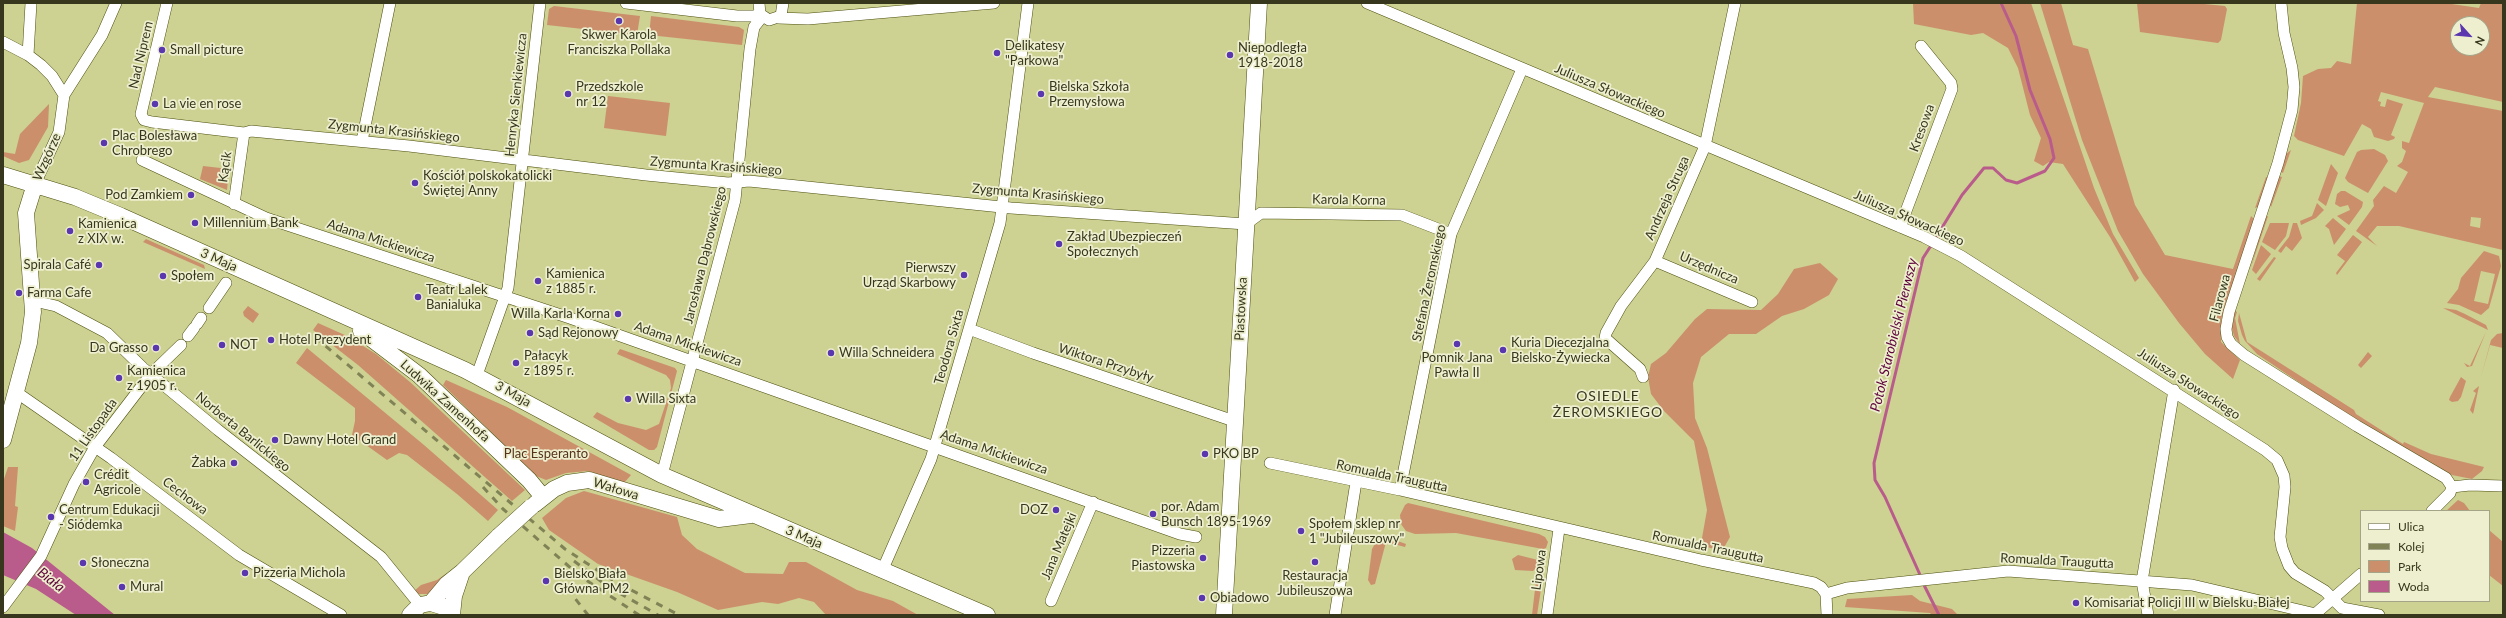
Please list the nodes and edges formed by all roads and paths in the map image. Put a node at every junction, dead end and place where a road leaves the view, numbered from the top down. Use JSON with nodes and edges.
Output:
{"nodes":[{"id":1,"x":32,"y":3,"type":"edge"},
{"id":2,"x":116,"y":3,"type":"edge"},
{"id":3,"x":167,"y":3,"type":"edge"},
{"id":4,"x":390,"y":3,"type":"edge"},
{"id":5,"x":540,"y":3,"type":"edge"},
{"id":6,"x":626,"y":3,"type":"edge"},
{"id":7,"x":994,"y":3,"type":"edge"},
{"id":8,"x":1028,"y":3,"type":"edge"},
{"id":9,"x":1259,"y":3,"type":"edge"},
{"id":10,"x":1367,"y":3,"type":"edge"},
{"id":11,"x":1735,"y":3,"type":"edge"},
{"id":12,"x":2281,"y":3,"type":"edge"},
{"id":13,"x":981,"y":4,"type":"edge"},
{"id":14,"x":783,"y":5,"type":"edge"},
{"id":15,"x":760,"y":10,"type":"edge"},
{"id":16,"x":737,"y":16,"type":"junction"},
{"id":17,"x":778,"y":18,"type":"junction"},
{"id":18,"x":801,"y":19,"type":"junction"},
{"id":19,"x":752,"y":35,"type":"junction"},
{"id":20,"x":3,"y":42,"type":"edge"},
{"id":21,"x":1921,"y":46,"type":"dead end"},
{"id":22,"x":28,"y":54,"type":"junction"},
{"id":23,"x":1522,"y":69,"type":"junction"},
{"id":24,"x":68,"y":92,"type":"junction"},
{"id":25,"x":144,"y":120,"type":"joint"},
{"id":26,"x":244,"y":133,"type":"junction"},
{"id":27,"x":362,"y":141,"type":"junction"},
{"id":28,"x":1705,"y":146,"type":"junction"},
{"id":29,"x":523,"y":159,"type":"junction"},
{"id":30,"x":147,"y":162,"type":"dead end"},
{"id":31,"x":3,"y":175,"type":"edge"},
{"id":32,"x":738,"y":182,"type":"junction"},
{"id":33,"x":35,"y":184,"type":"junction"},
{"id":34,"x":234,"y":204,"type":"junction"},
{"id":35,"x":1003,"y":207,"type":"junction"},
{"id":36,"x":1246,"y":224,"type":"junction"},
{"id":37,"x":1900,"y":227,"type":"junction"},
{"id":38,"x":1451,"y":234,"type":"junction"},
{"id":39,"x":1655,"y":261,"type":"junction"},
{"id":40,"x":226,"y":283,"type":"dead end"},
{"id":41,"x":506,"y":297,"type":"junction"},
{"id":42,"x":34,"y":301,"type":"junction"},
{"id":43,"x":1752,"y":302,"type":"dead end"},
{"id":44,"x":339,"y":314,"type":"junction"},
{"id":45,"x":969,"y":329,"type":"junction"},
{"id":46,"x":693,"y":361,"type":"junction"},
{"id":47,"x":151,"y":374,"type":"junction"},
{"id":48,"x":477,"y":375,"type":"junction"},
{"id":49,"x":1643,"y":378,"type":"dead end"},
{"id":50,"x":2174,"y":390,"type":"junction"},
{"id":51,"x":16,"y":392,"type":"junction"},
{"id":52,"x":1234,"y":421,"type":"junction"},
{"id":53,"x":3,"y":438,"type":"edge"},
{"id":54,"x":935,"y":446,"type":"junction"},
{"id":55,"x":95,"y":447,"type":"junction"},
{"id":56,"x":1270,"y":463,"type":"dead end"},
{"id":57,"x":662,"y":475,"type":"junction"},
{"id":58,"x":1356,"y":482,"type":"junction"},
{"id":59,"x":2503,"y":486,"type":"edge"},
{"id":60,"x":2452,"y":487,"type":"junction"},
{"id":61,"x":1400,"y":490,"type":"junction"},
{"id":62,"x":537,"y":502,"type":"junction"},
{"id":63,"x":1093,"y":502,"type":"junction"},
{"id":64,"x":2433,"y":510,"type":"edge"},
{"id":65,"x":751,"y":515,"type":"junction"},
{"id":66,"x":1559,"y":529,"type":"junction"},
{"id":67,"x":1196,"y":536,"type":"dead end"},
{"id":68,"x":882,"y":571,"type":"junction"},
{"id":69,"x":462,"y":572,"type":"junction"},
{"id":70,"x":2360,"y":575,"type":"edge"},
{"id":71,"x":2142,"y":581,"type":"junction"},
{"id":72,"x":1826,"y":594,"type":"junction"},
{"id":73,"x":2333,"y":599,"type":"junction"},
{"id":74,"x":1051,"y":601,"type":"dead end"},
{"id":75,"x":3,"y":607,"type":"edge"},
{"id":76,"x":421,"y":608,"type":"edge"},
{"id":77,"x":2315,"y":614,"type":"edge"},
{"id":78,"x":341,"y":615,"type":"edge"},
{"id":79,"x":452,"y":615,"type":"edge"},
{"id":80,"x":987,"y":615,"type":"edge"},
{"id":81,"x":1224,"y":615,"type":"edge"},
{"id":82,"x":1335,"y":615,"type":"edge"},
{"id":83,"x":1547,"y":615,"type":"edge"},
{"id":84,"x":1828,"y":615,"type":"edge"},
{"id":85,"x":2148,"y":615,"type":"edge"},
{"id":86,"x":2379,"y":615,"type":"edge"}],
"edges":[{"from":1,"to":22,"type":"street"},
{"from":2,"to":24,"type":"street"},
{"from":3,"to":25,"type":"street","name":"Nad Niprem"},
{"from":4,"to":27,"type":"street"},
{"from":5,"to":29,"type":"street","name":"Henryka Sienkiewicza"},
{"from":6,"to":16,"type":"street"},
{"from":7,"to":13,"type":"street"},
{"from":8,"to":35,"type":"street","name":"Teodora Sixta"},
{"from":9,"to":36,"type":"street","name":"Piastowska"},
{"from":10,"to":23,"type":"street","name":"Juliusza Słowackiego"},
{"from":11,"to":28,"type":"street","name":"Andrzeja Struga"},
{"from":12,"to":60,"type":"street","name":"Filarowa"},
{"from":13,"to":18,"type":"street"},
{"from":14,"to":17,"type":"street"},
{"from":14,"to":18,"type":"street"},
{"from":15,"to":16,"type":"street"},
{"from":15,"to":17,"type":"street"},
{"from":15,"to":19,"type":"street","name":"Jarosława Dąbrowskiego"},
{"from":16,"to":19,"type":"street"},
{"from":17,"to":18,"type":"street"},
{"from":19,"to":32,"type":"street","name":"Jarosława Dąbrowskiego"},
{"from":20,"to":22,"type":"street"},
{"from":21,"to":37,"type":"street","name":"Kresowa"},
{"from":22,"to":24,"type":"street"},
{"from":23,"to":28,"type":"street","name":"Juliusza Słowackiego"},
{"from":23,"to":38,"type":"street","name":"Stefana Żeromskiego"},
{"from":24,"to":33,"type":"street","name":"Wzgórze"},
{"from":25,"to":26,"type":"street","name":"Zygmunta Krasińskiego"},
{"from":26,"to":27,"type":"street","name":"Zygmunta Krasińskiego"},
{"from":26,"to":34,"type":"street","name":"Kącik"},
{"from":27,"to":29,"type":"street","name":"Zygmunta Krasińskiego"},
{"from":28,"to":37,"type":"street","name":"Juliusza Słowackiego"},
{"from":28,"to":39,"type":"street","name":"Andrzeja Struga"},
{"from":29,"to":32,"type":"street","name":"Zygmunta Krasińskiego"},
{"from":29,"to":41,"type":"street","name":"Henryka Sienkiewicza"},
{"from":30,"to":34,"type":"street","name":"Adama Mickiewicza"},
{"from":31,"to":33,"type":"street","name":"3 Maja"},
{"from":32,"to":35,"type":"street","name":"Zygmunta Krasińskiego"},
{"from":32,"to":46,"type":"street","name":"Jarosława Dąbrowskiego"},
{"from":33,"to":42,"type":"street","name":"Wzgórze"},
{"from":33,"to":44,"type":"street","name":"3 Maja"},
{"from":34,"to":41,"type":"street","name":"Adama Mickiewicza"},
{"from":35,"to":36,"type":"street","name":"Zygmunta Krasińskiego"},
{"from":35,"to":45,"type":"street","name":"Teodora Sixta"},
{"from":36,"to":38,"type":"street","name":"Karola Korna"},
{"from":36,"to":52,"type":"street","name":"Piastowska"},
{"from":37,"to":50,"type":"street","name":"Juliusza Słowackiego"},
{"from":38,"to":61,"type":"street","name":"Stefana Żeromskiego"},
{"from":39,"to":43,"type":"street","name":"Urzędnicza"},
{"from":39,"to":49,"type":"street","name":"Andrzeja Struga"},
{"from":40,"to":47,"type":"street","name":"11 Listopada"},
{"from":41,"to":46,"type":"street","name":"Adama Mickiewicza"},
{"from":41,"to":48,"type":"street","name":"Henryka Sienkiewicza"},
{"from":42,"to":47,"type":"street","name":"Norberta Barlickiego"},
{"from":42,"to":51,"type":"street","name":"Wzgórze"},
{"from":44,"to":48,"type":"street","name":"3 Maja"},
{"from":44,"to":62,"type":"street","name":"Ludwika Zamenhofa"},
{"from":45,"to":52,"type":"street","name":"Wiktora Przybyły"},
{"from":45,"to":54,"type":"street","name":"Teodora Sixta"},
{"from":46,"to":54,"type":"street","name":"Adama Mickiewicza"},
{"from":46,"to":57,"type":"street","name":"Jarosława Dąbrowskiego"},
{"from":47,"to":55,"type":"street","name":"11 Listopada"},
{"from":47,"to":76,"type":"street","name":"Norberta Barlickiego"},
{"from":48,"to":57,"type":"street","name":"3 Maja"},
{"from":50,"to":71,"type":"street"},
{"from":50,"to":73,"type":"street","name":"Juliusza Słowackiego"},
{"from":51,"to":53,"type":"street","name":"Wzgórze"},
{"from":51,"to":55,"type":"street","name":"Cechowa"},
{"from":52,"to":81,"type":"street","name":"Piastowska"},
{"from":54,"to":63,"type":"street","name":"Adama Mickiewicza"},
{"from":54,"to":68,"type":"street","name":"Teodora Sixta"},
{"from":55,"to":75,"type":"street","name":"11 Listopada"},
{"from":55,"to":78,"type":"street","name":"Cechowa"},
{"from":56,"to":58,"type":"street","name":"Romualda Traugutta"},
{"from":57,"to":65,"type":"street","name":"3 Maja"},
{"from":58,"to":61,"type":"street","name":"Romualda Traugutta"},
{"from":58,"to":82,"type":"street"},
{"from":59,"to":60,"type":"street"},
{"from":60,"to":64,"type":"street"},
{"from":61,"to":66,"type":"street","name":"Romualda Traugutta"},
{"from":62,"to":65,"type":"street","name":"Wałowa"},
{"from":62,"to":69,"type":"street","name":"Wałowa","bridge":true},
{"from":63,"to":67,"type":"street","name":"Adama Mickiewicza"},
{"from":63,"to":74,"type":"street","name":"Jana Matejki"},
{"from":65,"to":68,"type":"street","name":"3 Maja"},
{"from":66,"to":72,"type":"street","name":"Romualda Traugutta"},
{"from":66,"to":83,"type":"street","name":"Lipowa"},
{"from":68,"to":80,"type":"street","name":"3 Maja"},
{"from":69,"to":76,"type":"street","name":"Wałowa"},
{"from":69,"to":79,"type":"street","name":"Wałowa"},
{"from":70,"to":73,"type":"street"},
{"from":71,"to":72,"type":"street","name":"Romualda Traugutta"},
{"from":71,"to":77,"type":"street","name":"Romualda Traugutta"},
{"from":71,"to":85,"type":"street"},
{"from":72,"to":84,"type":"street"},
{"from":73,"to":77,"type":"street"},
{"from":73,"to":86,"type":"street","name":"Juliusza Słowackiego"},
{"from":76,"to":79,"type":"street"}]}
